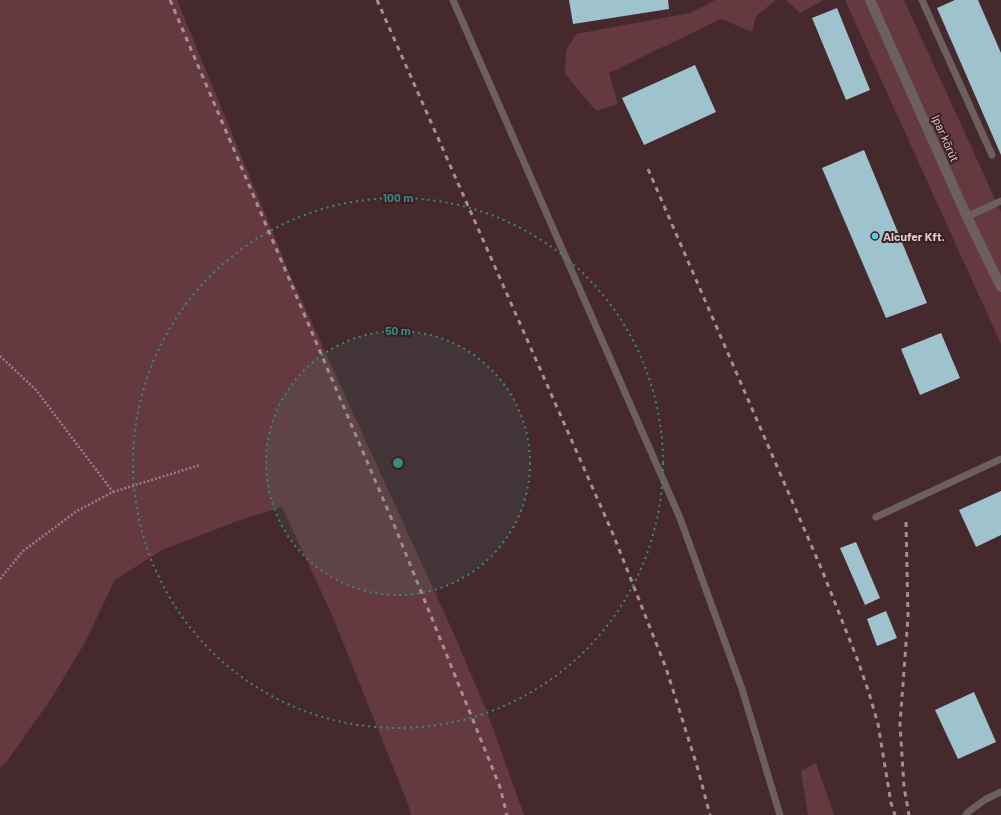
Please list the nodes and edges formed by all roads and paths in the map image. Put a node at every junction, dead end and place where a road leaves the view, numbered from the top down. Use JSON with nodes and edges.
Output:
{"nodes":[{"id":1,"x":453,"y":0,"type":"edge"},
{"id":2,"x":870,"y":0,"type":"edge"},
{"id":3,"x":922,"y":0,"type":"edge"},
{"id":4,"x":992,"y":155,"type":"dead end"},
{"id":5,"x":1001,"y":201,"type":"edge"},
{"id":6,"x":967,"y":217,"type":"junction"},
{"id":7,"x":1001,"y":287,"type":"edge"},
{"id":8,"x":0,"y":356,"type":"edge"},
{"id":9,"x":1001,"y":460,"type":"edge"},
{"id":10,"x":200,"y":465,"type":"dead end"},
{"id":11,"x":113,"y":492,"type":"junction"},
{"id":12,"x":876,"y":517,"type":"dead end"},
{"id":13,"x":0,"y":579,"type":"edge"},
{"id":14,"x":1001,"y":792,"type":"edge"},
{"id":15,"x":780,"y":815,"type":"edge"},
{"id":16,"x":966,"y":815,"type":"edge"}],
"edges":[{"from":1,"to":15,"type":"lane"},
{"from":2,"to":6,"type":"street","name":"Ipar körút"},
{"from":3,"to":4,"type":"lane"},
{"from":5,"to":6,"type":"lane"},
{"from":6,"to":7,"type":"street","name":"Ipar körút"},
{"from":8,"to":11,"type":"path"},
{"from":9,"to":12,"type":"lane"},
{"from":10,"to":11,"type":"path"},
{"from":11,"to":13,"type":"path"},
{"from":14,"to":16,"type":"lane"}]}
